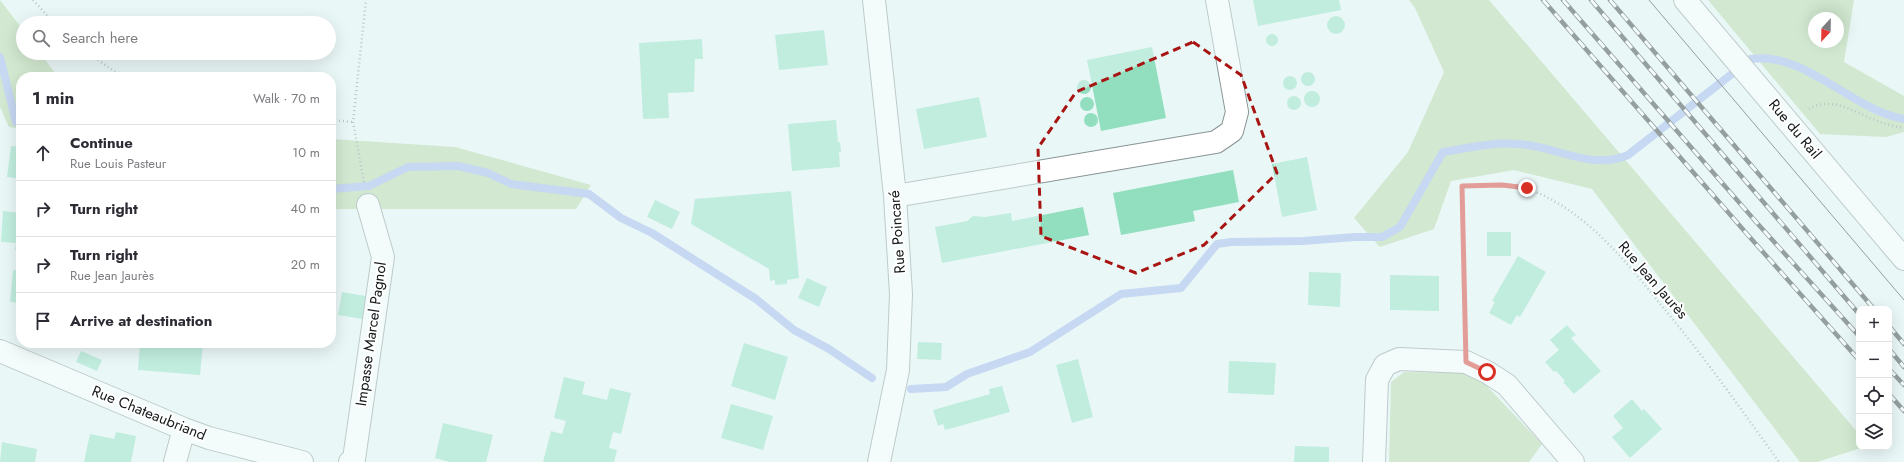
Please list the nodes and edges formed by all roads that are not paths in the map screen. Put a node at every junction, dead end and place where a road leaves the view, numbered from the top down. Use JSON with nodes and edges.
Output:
{"nodes":[{"id":1,"x":874,"y":0,"type":"edge"},
{"id":2,"x":1217,"y":0,"type":"edge"},
{"id":3,"x":1685,"y":0,"type":"edge"},
{"id":4,"x":895,"y":196,"type":"junction"},
{"id":5,"x":368,"y":205,"type":"dead end"},
{"id":6,"x":1904,"y":259,"type":"edge"},
{"id":7,"x":0,"y":351,"type":"edge"},
{"id":8,"x":184,"y":429,"type":"junction"},
{"id":9,"x":175,"y":462,"type":"edge"},
{"id":10,"x":302,"y":462,"type":"edge"},
{"id":11,"x":350,"y":462,"type":"edge"},
{"id":12,"x":879,"y":462,"type":"edge"},
{"id":13,"x":1374,"y":462,"type":"edge"},
{"id":14,"x":1573,"y":462,"type":"edge"}],
"edges":[{"from":1,"to":4,"type":"street","name":"Rue Poincaré"},
{"from":2,"to":4,"type":"street"},
{"from":3,"to":6,"type":"street","name":"Rue du Rail"},
{"from":4,"to":12,"type":"street","name":"Rue Poincaré"},
{"from":5,"to":11,"type":"street","name":"Impasse Marcel Pagnol"},
{"from":7,"to":8,"type":"street","name":"Rue Chateaubriand"},
{"from":8,"to":9,"type":"street"},
{"from":8,"to":10,"type":"street","name":"Rue Chateaubriand"},
{"from":13,"to":14,"type":"street"}]}
